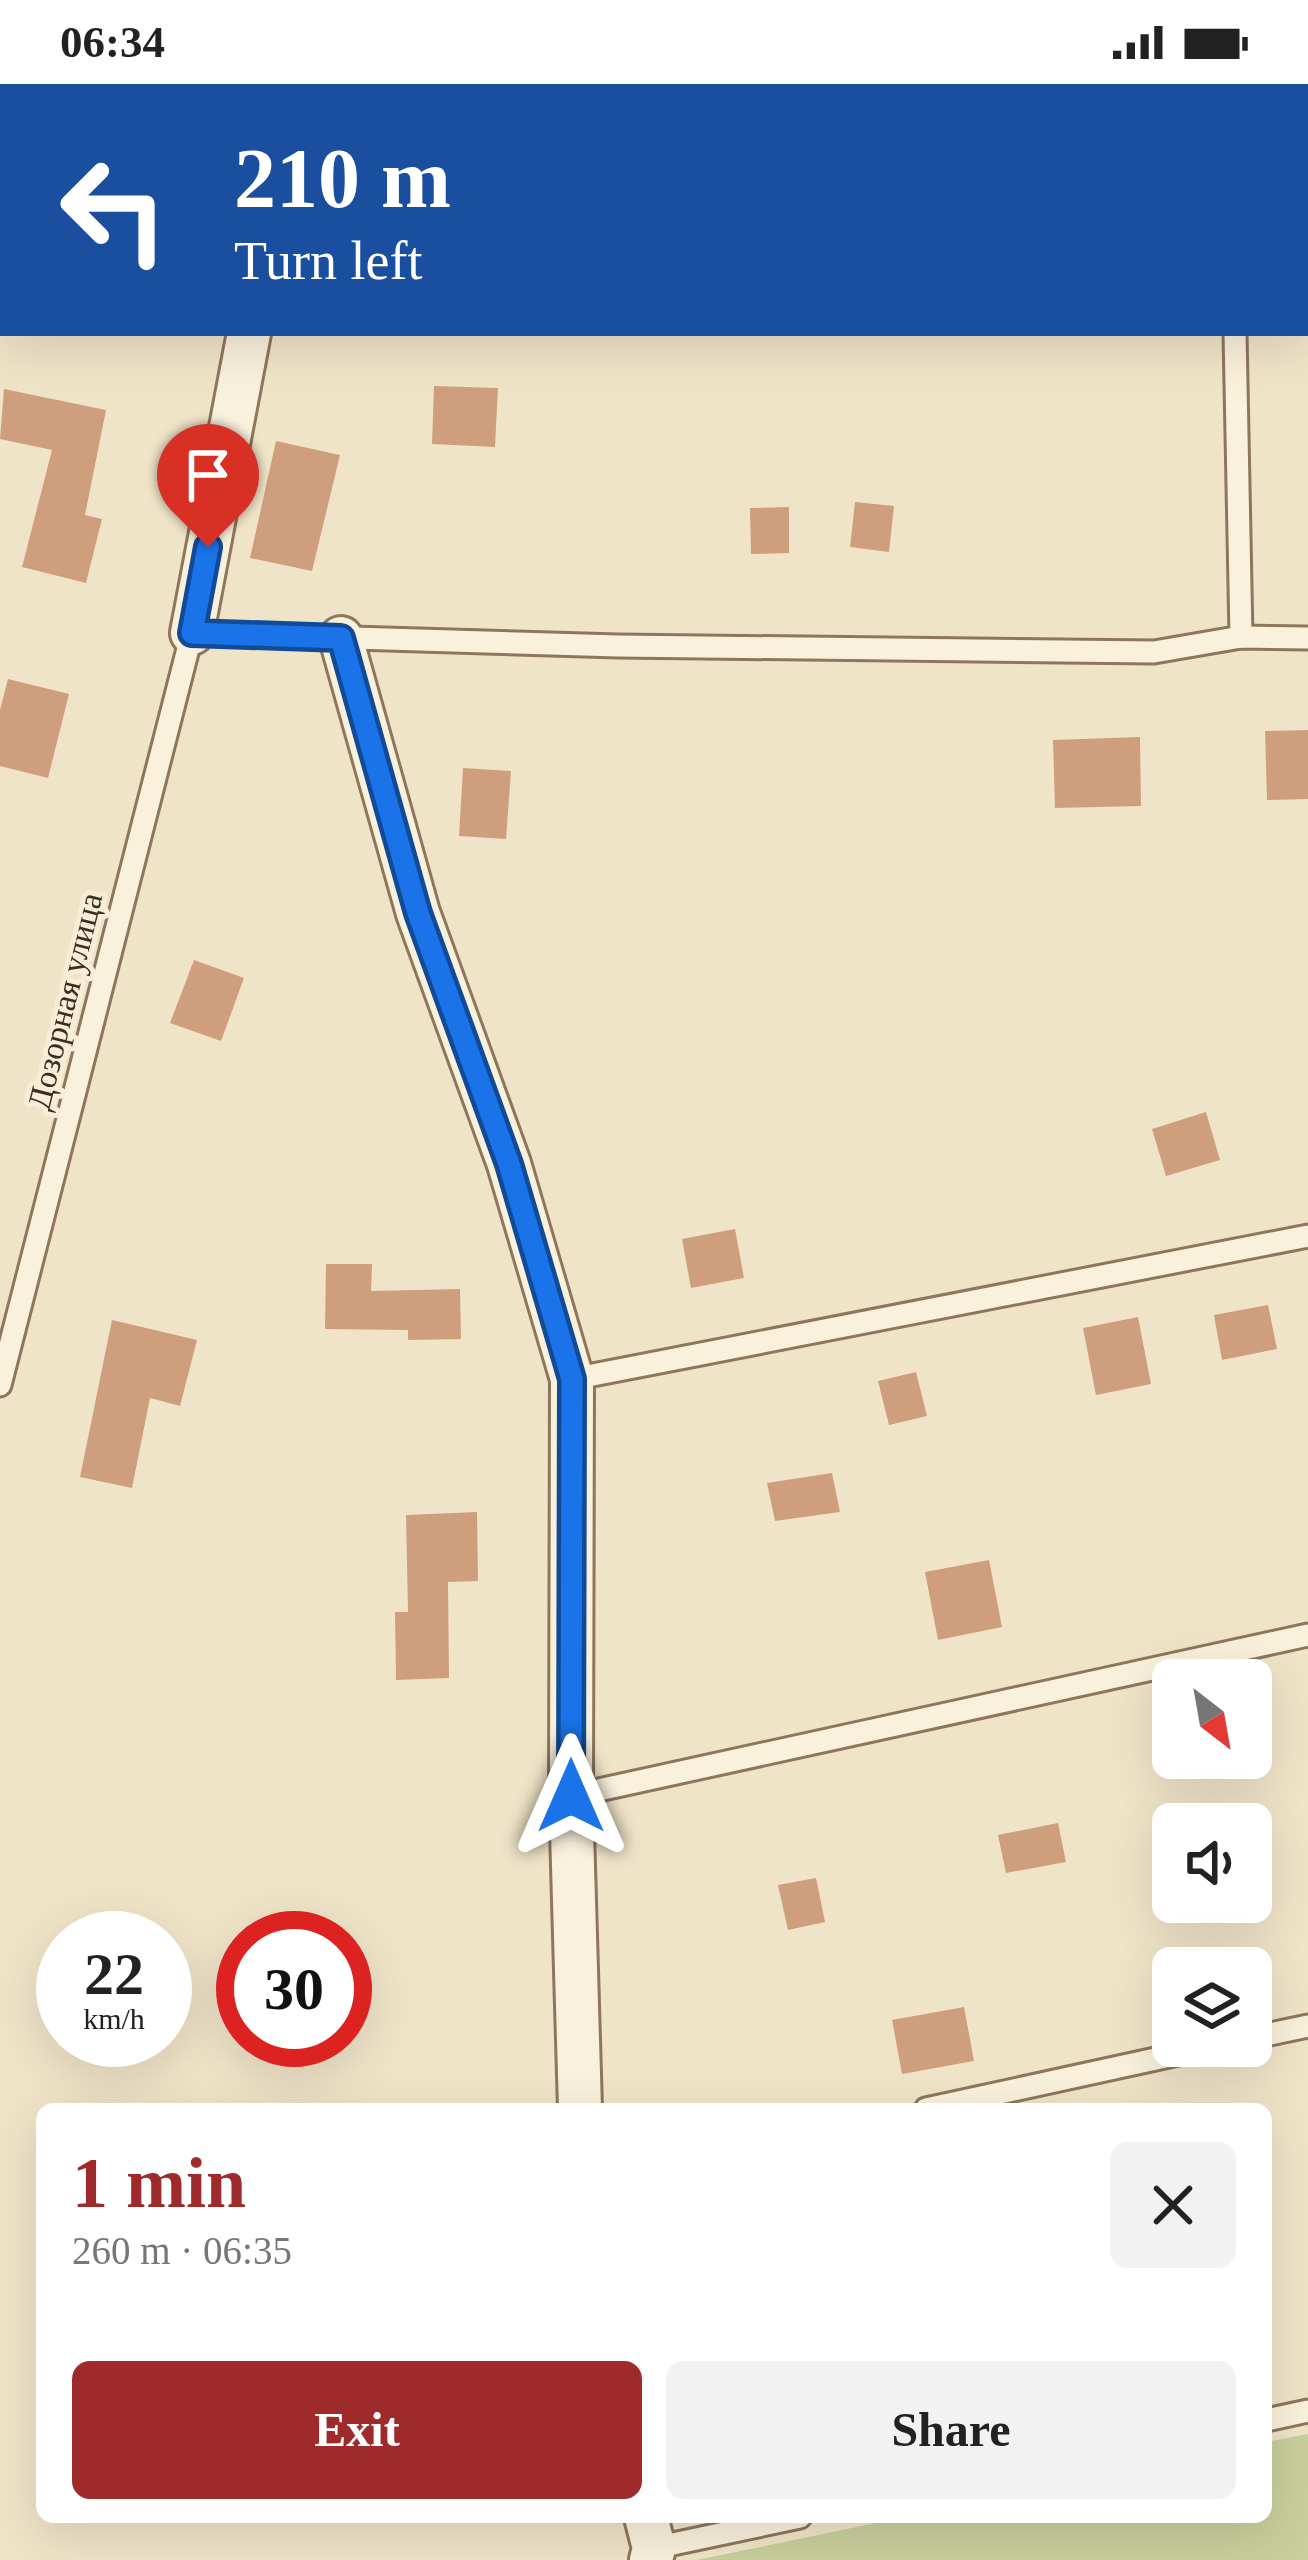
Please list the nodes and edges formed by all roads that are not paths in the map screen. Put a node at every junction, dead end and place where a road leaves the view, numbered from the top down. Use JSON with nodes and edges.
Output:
{"nodes":[{"id":1,"x":248,"y":336,"type":"edge"},
{"id":2,"x":1235,"y":336,"type":"edge"},
{"id":3,"x":192,"y":633,"type":"junction"},
{"id":4,"x":1241,"y":637,"type":"junction"},
{"id":5,"x":341,"y":638,"type":"junction"},
{"id":6,"x":1308,"y":638,"type":"edge"},
{"id":7,"x":1308,"y":1236,"type":"edge"},
{"id":8,"x":572,"y":1379,"type":"junction"},
{"id":9,"x":0,"y":1385,"type":"edge"},
{"id":10,"x":1308,"y":1635,"type":"edge"},
{"id":11,"x":571,"y":1796,"type":"junction"},
{"id":12,"x":1308,"y":2026,"type":"edge"},
{"id":13,"x":1272,"y":2034,"type":"edge"},
{"id":14,"x":1152,"y":2060,"type":"edge"},
{"id":15,"x":580,"y":2103,"type":"edge"},
{"id":16,"x":954,"y":2103,"type":"edge"},
{"id":17,"x":1308,"y":2411,"type":"edge"},
{"id":18,"x":1272,"y":2419,"type":"edge"},
{"id":19,"x":764,"y":2523,"type":"edge"},
{"id":20,"x":650,"y":2542,"type":"edge"}],
"edges":[{"from":1,"to":3,"type":"street"},
{"from":2,"to":4,"type":"lane"},
{"from":3,"to":5,"type":"lane"},
{"from":3,"to":9,"type":"lane","name":"Дозорная улица"},
{"from":4,"to":5,"type":"lane"},
{"from":4,"to":6,"type":"lane"},
{"from":5,"to":8,"type":"street"},
{"from":7,"to":8,"type":"lane"},
{"from":8,"to":11,"type":"street"},
{"from":10,"to":11,"type":"lane"},
{"from":11,"to":15,"type":"street"},
{"from":12,"to":13,"type":"lane"},
{"from":14,"to":16,"type":"lane"},
{"from":17,"to":18,"type":"lane"},
{"from":19,"to":20,"type":"lane"}]}
